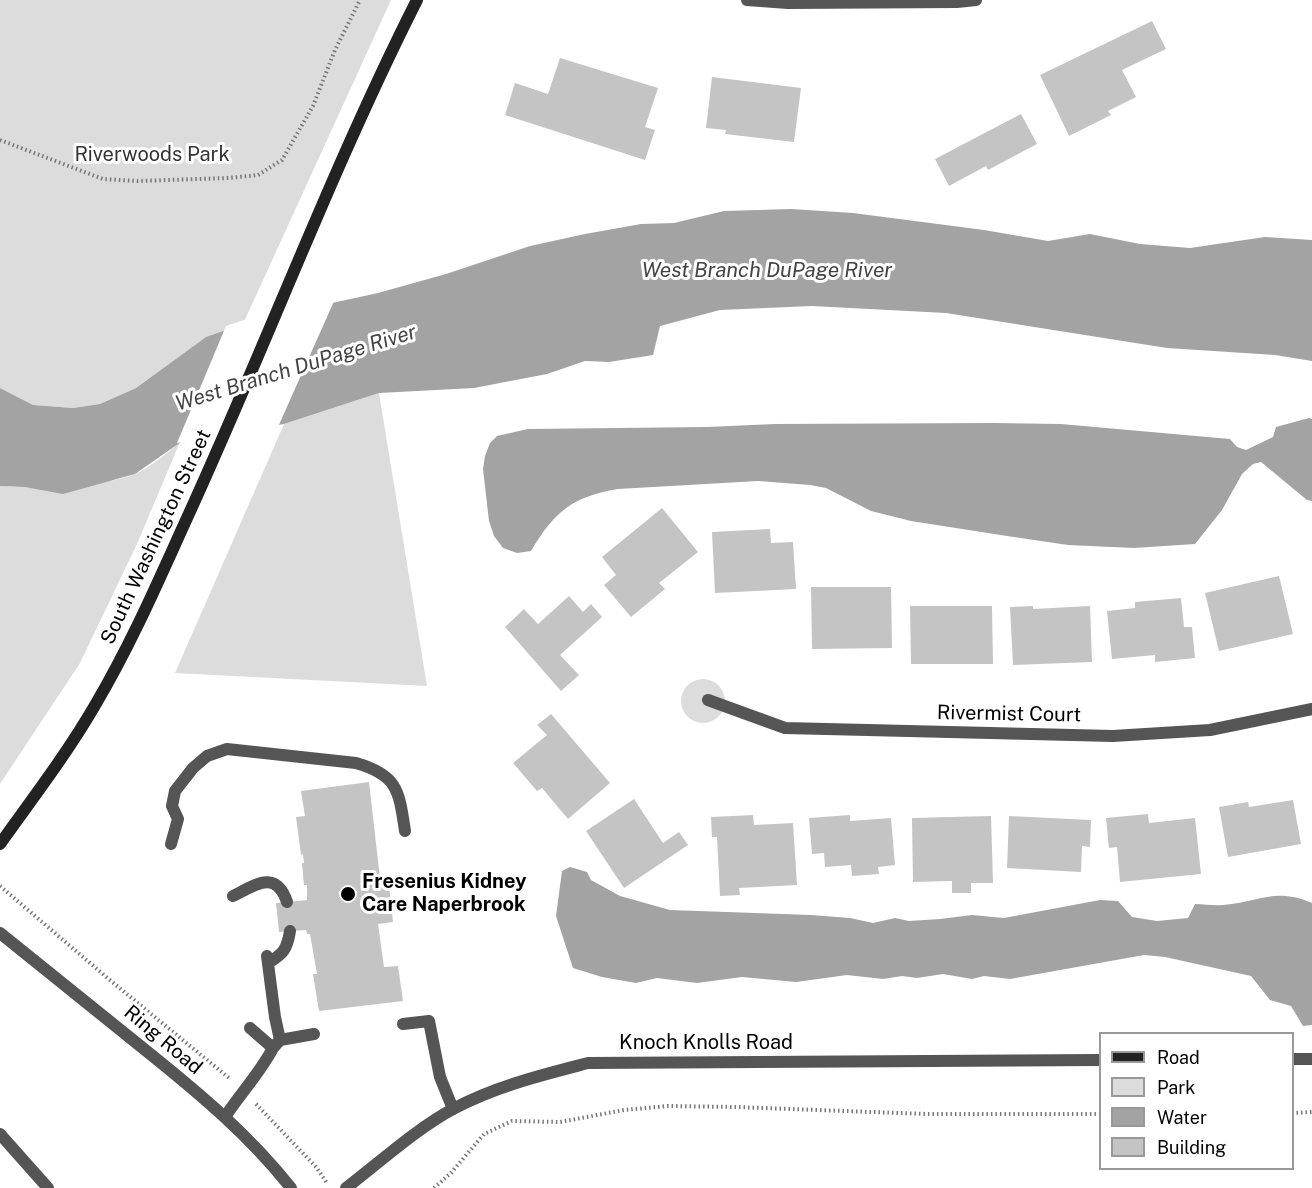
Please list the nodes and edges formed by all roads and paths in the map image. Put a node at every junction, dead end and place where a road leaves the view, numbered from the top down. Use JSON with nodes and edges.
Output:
{"nodes":[{"id":1,"x":417,"y":0,"type":"edge"},
{"id":2,"x":747,"y":0,"type":"edge"},
{"id":3,"x":976,"y":0,"type":"edge"},
{"id":4,"x":359,"y":2,"type":"dead end"},
{"id":5,"x":0,"y":140,"type":"edge"},
{"id":6,"x":708,"y":700,"type":"dead end"},
{"id":7,"x":1312,"y":709,"type":"edge"},
{"id":8,"x":405,"y":831,"type":"dead end"},
{"id":9,"x":0,"y":844,"type":"edge"},
{"id":10,"x":171,"y":844,"type":"dead end"},
{"id":11,"x":0,"y":886,"type":"edge"},
{"id":12,"x":233,"y":896,"type":"dead end"},
{"id":13,"x":287,"y":902,"type":"dead end"},
{"id":14,"x":290,"y":932,"type":"dead end"},
{"id":15,"x":0,"y":933,"type":"edge"},
{"id":16,"x":404,"y":1024,"type":"dead end"},
{"id":17,"x":250,"y":1028,"type":"dead end"},
{"id":18,"x":314,"y":1034,"type":"dead end"},
{"id":19,"x":277,"y":1044,"type":"junction"},
{"id":20,"x":1294,"y":1059,"type":"edge"},
{"id":21,"x":1312,"y":1059,"type":"edge"},
{"id":22,"x":1099,"y":1060,"type":"edge"},
{"id":23,"x":242,"y":1090,"type":"junction"},
{"id":24,"x":453,"y":1109,"type":"junction"},
{"id":25,"x":1294,"y":1113,"type":"edge"},
{"id":26,"x":1312,"y":1113,"type":"edge"},
{"id":27,"x":1099,"y":1114,"type":"edge"},
{"id":28,"x":225,"y":1117,"type":"junction"},
{"id":29,"x":0,"y":1134,"type":"edge"},
{"id":30,"x":48,"y":1188,"type":"edge"},
{"id":31,"x":291,"y":1188,"type":"edge"},
{"id":32,"x":331,"y":1188,"type":"edge"},
{"id":33,"x":346,"y":1188,"type":"edge"},
{"id":34,"x":434,"y":1188,"type":"edge"}],
"edges":[{"from":1,"to":9,"type":"main road","name":"South Washington Street"},
{"from":2,"to":3,"type":"street"},
{"from":4,"to":5,"type":"path"},
{"from":6,"to":7,"type":"street","name":"Rivermist Court"},
{"from":8,"to":10,"type":"street"},
{"from":11,"to":23,"type":"path"},
{"from":12,"to":13,"type":"street"},
{"from":14,"to":19,"type":"street"},
{"from":15,"to":28,"type":"street","name":"Ring Road"},
{"from":16,"to":24,"type":"street"},
{"from":17,"to":19,"type":"street"},
{"from":18,"to":19,"type":"street"},
{"from":19,"to":23,"type":"street"},
{"from":20,"to":21,"type":"street"},
{"from":22,"to":24,"type":"street","name":"Knoch Knolls Road"},
{"from":23,"to":28,"type":"street"},
{"from":23,"to":32,"type":"path"},
{"from":24,"to":33,"type":"street","name":"Knoch Knolls Road"},
{"from":25,"to":26,"type":"path"},
{"from":27,"to":34,"type":"path"},
{"from":28,"to":31,"type":"street","name":"Ring Road"},
{"from":29,"to":30,"type":"street"}]}
